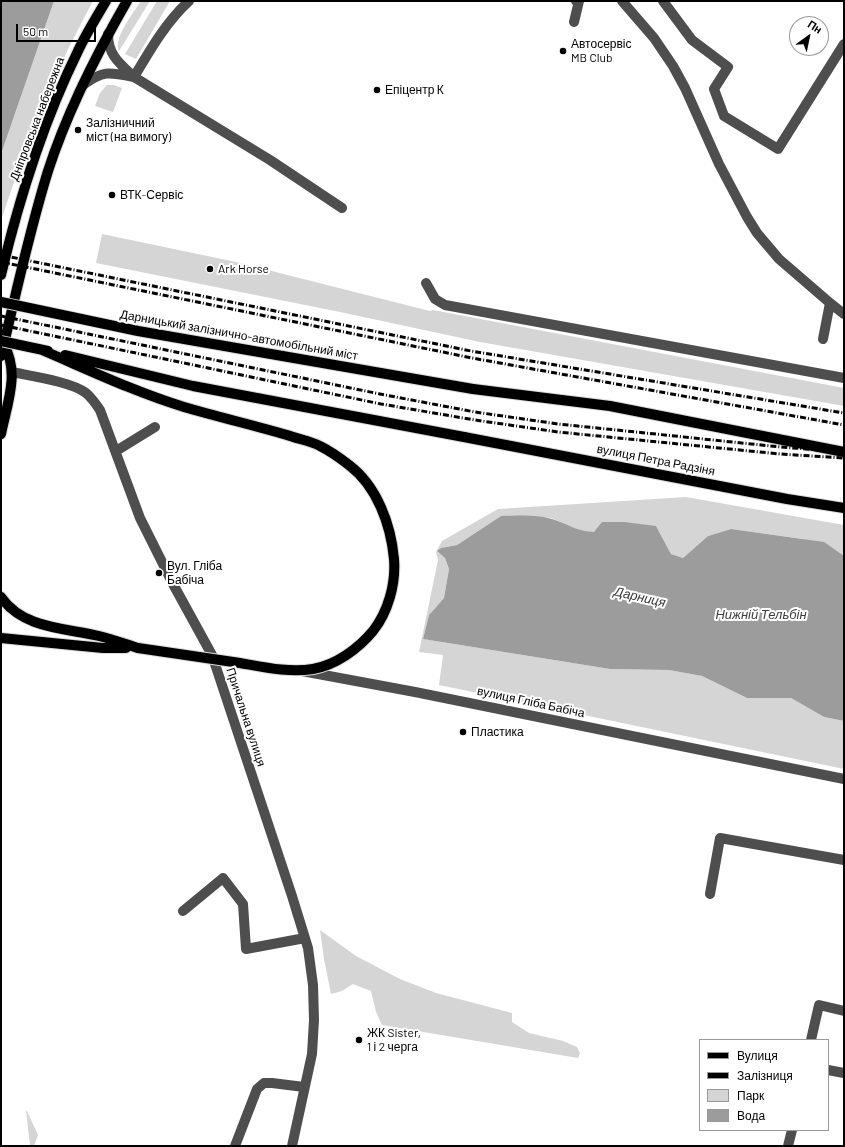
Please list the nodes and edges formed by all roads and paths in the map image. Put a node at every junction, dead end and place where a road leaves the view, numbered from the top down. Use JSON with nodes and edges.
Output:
{"nodes":[{"id":1,"x":106,"y":1,"type":"edge"},
{"id":2,"x":127,"y":1,"type":"edge"},
{"id":3,"x":189,"y":1,"type":"edge"},
{"id":4,"x":576,"y":1,"type":"edge"},
{"id":5,"x":622,"y":1,"type":"edge"},
{"id":6,"x":663,"y":1,"type":"edge"},
{"id":7,"x":574,"y":22,"type":"dead end"},
{"id":8,"x":108,"y":34,"type":"junction"},
{"id":9,"x":844,"y":44,"type":"edge"},
{"id":10,"x":134,"y":77,"type":"junction"},
{"id":11,"x":83,"y":85,"type":"junction"},
{"id":12,"x":342,"y":208,"type":"dead end"},
{"id":13,"x":1,"y":275,"type":"edge"},
{"id":14,"x":426,"y":283,"type":"dead end"},
{"id":15,"x":1,"y":302,"type":"edge"},
{"id":16,"x":830,"y":303,"type":"junction"},
{"id":17,"x":844,"y":314,"type":"edge"},
{"id":18,"x":823,"y":339,"type":"dead end"},
{"id":19,"x":2,"y":343,"type":"edge"},
{"id":20,"x":42,"y":350,"type":"junction"},
{"id":21,"x":1,"y":356,"type":"edge"},
{"id":22,"x":12,"y":372,"type":"junction"},
{"id":23,"x":844,"y":378,"type":"edge"},
{"id":24,"x":155,"y":427,"type":"dead end"},
{"id":25,"x":1,"y":434,"type":"edge"},
{"id":26,"x":116,"y":451,"type":"junction"},
{"id":27,"x":844,"y":452,"type":"edge"},
{"id":28,"x":844,"y":508,"type":"edge"},
{"id":29,"x":1,"y":597,"type":"edge"},
{"id":30,"x":1,"y":638,"type":"edge"},
{"id":31,"x":138,"y":648,"type":"junction"},
{"id":32,"x":212,"y":655,"type":"junction"},
{"id":33,"x":844,"y":779,"type":"edge"},
{"id":34,"x":844,"y":860,"type":"edge"},
{"id":35,"x":710,"y":894,"type":"dead end"},
{"id":36,"x":184,"y":911,"type":"dead end"},
{"id":37,"x":305,"y":938,"type":"junction"},
{"id":38,"x":844,"y":1011,"type":"edge"},
{"id":39,"x":811,"y":1039,"type":"edge"},
{"id":40,"x":829,"y":1070,"type":"edge"},
{"id":41,"x":844,"y":1073,"type":"edge"},
{"id":42,"x":304,"y":1087,"type":"junction"},
{"id":43,"x":792,"y":1131,"type":"edge"},
{"id":44,"x":234,"y":1146,"type":"edge"},
{"id":45,"x":292,"y":1146,"type":"edge"},
{"id":46,"x":788,"y":1146,"type":"edge"}],
"edges":[{"from":1,"to":13,"type":"main road","name":"Дніпровська набережна"},
{"from":2,"to":8,"type":"main road"},
{"from":3,"to":10,"type":"street"},
{"from":4,"to":7,"type":"street"},
{"from":5,"to":16,"type":"street"},
{"from":6,"to":9,"type":"street"},
{"from":8,"to":10,"type":"street"},
{"from":8,"to":11,"type":"main road"},
{"from":10,"to":11,"type":"street"},
{"from":10,"to":12,"type":"street"},
{"from":11,"to":19,"type":"main road"},
{"from":14,"to":23,"type":"street"},
{"from":15,"to":27,"type":"main road","name":"Дарницький залізнично-автомобільний міст","bridge":true},
{"from":16,"to":17,"type":"street"},
{"from":16,"to":18,"type":"street"},
{"from":19,"to":20,"type":"main road","bridge":true},
{"from":19,"to":21,"type":"main road"},
{"from":19,"to":22,"type":"main road"},
{"from":20,"to":28,"type":"main road","name":"вулиця Петра Радзіня","bridge":true},
{"from":20,"to":31,"type":"main road","bridge":true},
{"from":22,"to":25,"type":"main road"},
{"from":22,"to":26,"type":"street","name":"Причальна вулиця"},
{"from":24,"to":26,"type":"street"},
{"from":26,"to":32,"type":"street","name":"Причальна вулиця"},
{"from":29,"to":31,"type":"main road"},
{"from":30,"to":31,"type":"main road"},
{"from":32,"to":33,"type":"street","name":"вулиця Гліба Бабіча"},
{"from":32,"to":37,"type":"street","name":"Причальна вулиця"},
{"from":34,"to":35,"type":"street"},
{"from":36,"to":37,"type":"street"},
{"from":37,"to":42,"type":"street","name":"Причальна вулиця"},
{"from":38,"to":39,"type":"street"},
{"from":40,"to":41,"type":"street"},
{"from":42,"to":44,"type":"street"},
{"from":42,"to":45,"type":"street","name":"Причальна вулиця"},
{"from":43,"to":46,"type":"street"}]}
